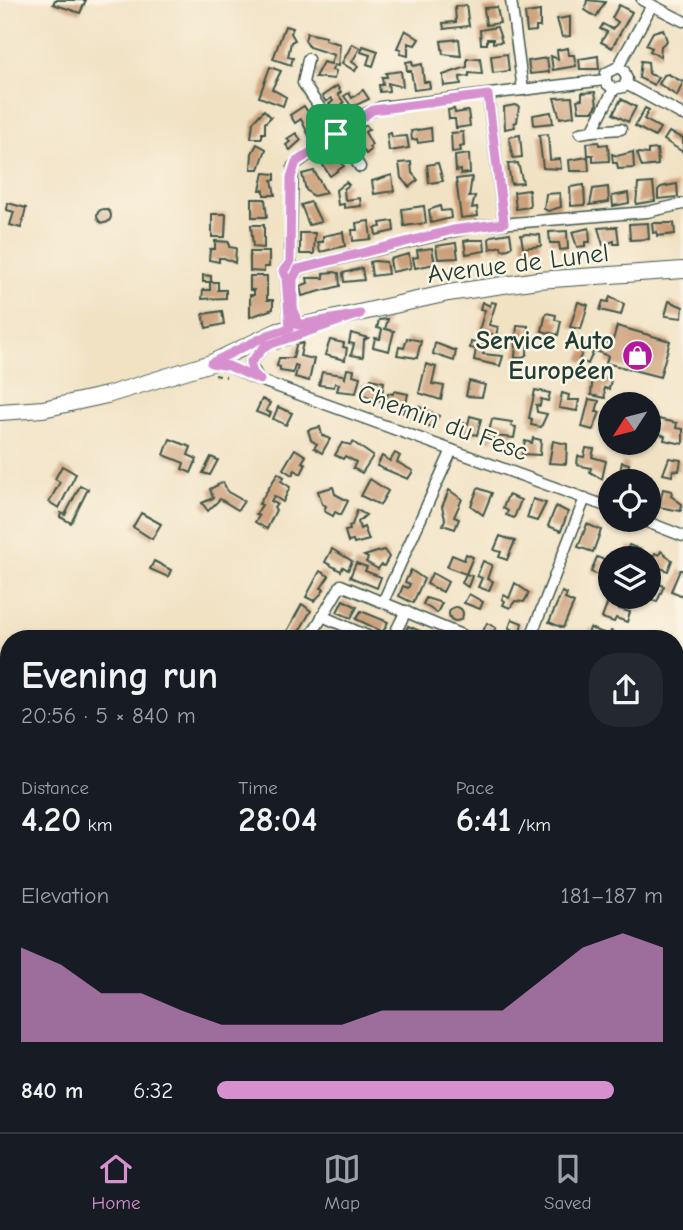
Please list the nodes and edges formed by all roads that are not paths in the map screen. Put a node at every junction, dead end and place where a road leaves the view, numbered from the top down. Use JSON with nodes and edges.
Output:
{"nodes":[{"id":1,"x":511,"y":0,"type":"edge"},
{"id":2,"x":651,"y":5,"type":"edge"},
{"id":3,"x":683,"y":21,"type":"edge"},
{"id":4,"x":309,"y":59,"type":"dead end"},
{"id":5,"x":621,"y":69,"type":"junction"},
{"id":6,"x":605,"y":80,"type":"junction"},
{"id":7,"x":626,"y":84,"type":"junction"},
{"id":8,"x":614,"y":89,"type":"junction"},
{"id":9,"x":523,"y":90,"type":"junction"},
{"id":10,"x":488,"y":95,"type":"junction"},
{"id":11,"x":683,"y":115,"type":"edge"},
{"id":12,"x":621,"y":129,"type":"dead end"},
{"id":13,"x":336,"y":134,"type":"junction"},
{"id":14,"x":360,"y":167,"type":"dead end"},
{"id":15,"x":683,"y":204,"type":"edge"},
{"id":16,"x":504,"y":223,"type":"junction"},
{"id":17,"x":683,"y":270,"type":"edge"},
{"id":18,"x":292,"y":272,"type":"junction"},
{"id":19,"x":299,"y":331,"type":"junction"},
{"id":20,"x":265,"y":346,"type":"junction"},
{"id":21,"x":234,"y":354,"type":"junction"},
{"id":22,"x":213,"y":369,"type":"junction"},
{"id":23,"x":260,"y":380,"type":"junction"},
{"id":24,"x":0,"y":412,"type":"edge"},
{"id":25,"x":452,"y":450,"type":"junction"},
{"id":26,"x":585,"y":498,"type":"junction"},
{"id":27,"x":598,"y":503,"type":"edge"},
{"id":28,"x":661,"y":528,"type":"edge"},
{"id":29,"x":683,"y":537,"type":"edge"},
{"id":30,"x":383,"y":602,"type":"junction"},
{"id":31,"x":406,"y":611,"type":"junction"},
{"id":32,"x":322,"y":616,"type":"junction"},
{"id":33,"x":314,"y":630,"type":"edge"},
{"id":34,"x":354,"y":630,"type":"edge"},
{"id":35,"x":396,"y":630,"type":"edge"},
{"id":36,"x":450,"y":630,"type":"edge"},
{"id":37,"x":534,"y":630,"type":"edge"}],
"edges":[{"from":1,"to":9,"type":"street"},
{"from":2,"to":3,"type":"street"},
{"from":2,"to":5,"type":"street"},
{"from":4,"to":13,"type":"street"},
{"from":5,"to":6,"type":"street"},
{"from":5,"to":7,"type":"street"},
{"from":6,"to":8,"type":"street"},
{"from":6,"to":9,"type":"street"},
{"from":7,"to":8,"type":"street"},
{"from":7,"to":11,"type":"street"},
{"from":8,"to":12,"type":"street"},
{"from":9,"to":10,"type":"street"},
{"from":10,"to":13,"type":"street"},
{"from":10,"to":16,"type":"street"},
{"from":13,"to":14,"type":"street"},
{"from":13,"to":18,"type":"street"},
{"from":15,"to":16,"type":"street"},
{"from":16,"to":18,"type":"street"},
{"from":17,"to":19,"type":"main road","name":"Avenue de Lunel"},
{"from":18,"to":19,"type":"street"},
{"from":19,"to":20,"type":"main road","name":"Avenue de Lunel"},
{"from":19,"to":21,"type":"main road","name":"Avenue de Lunel"},
{"from":20,"to":21,"type":"main road","name":"Avenue de Lunel"},
{"from":20,"to":23,"type":"street"},
{"from":21,"to":22,"type":"main road","name":"Avenue de Lunel"},
{"from":22,"to":23,"type":"street","name":"Chemin du Fesc"},
{"from":22,"to":24,"type":"main road","name":"Avenue de Lunel"},
{"from":23,"to":25,"type":"street","name":"Chemin du Fesc"},
{"from":25,"to":26,"type":"street","name":"Chemin du Fesc"},
{"from":25,"to":30,"type":"street"},
{"from":26,"to":27,"type":"street","name":"Chemin du Fesc"},
{"from":26,"to":37,"type":"street"},
{"from":28,"to":29,"type":"street"},
{"from":30,"to":31,"type":"street"},
{"from":30,"to":32,"type":"street"},
{"from":31,"to":35,"type":"street"},
{"from":31,"to":36,"type":"street"},
{"from":32,"to":33,"type":"street"},
{"from":32,"to":34,"type":"street"}]}
